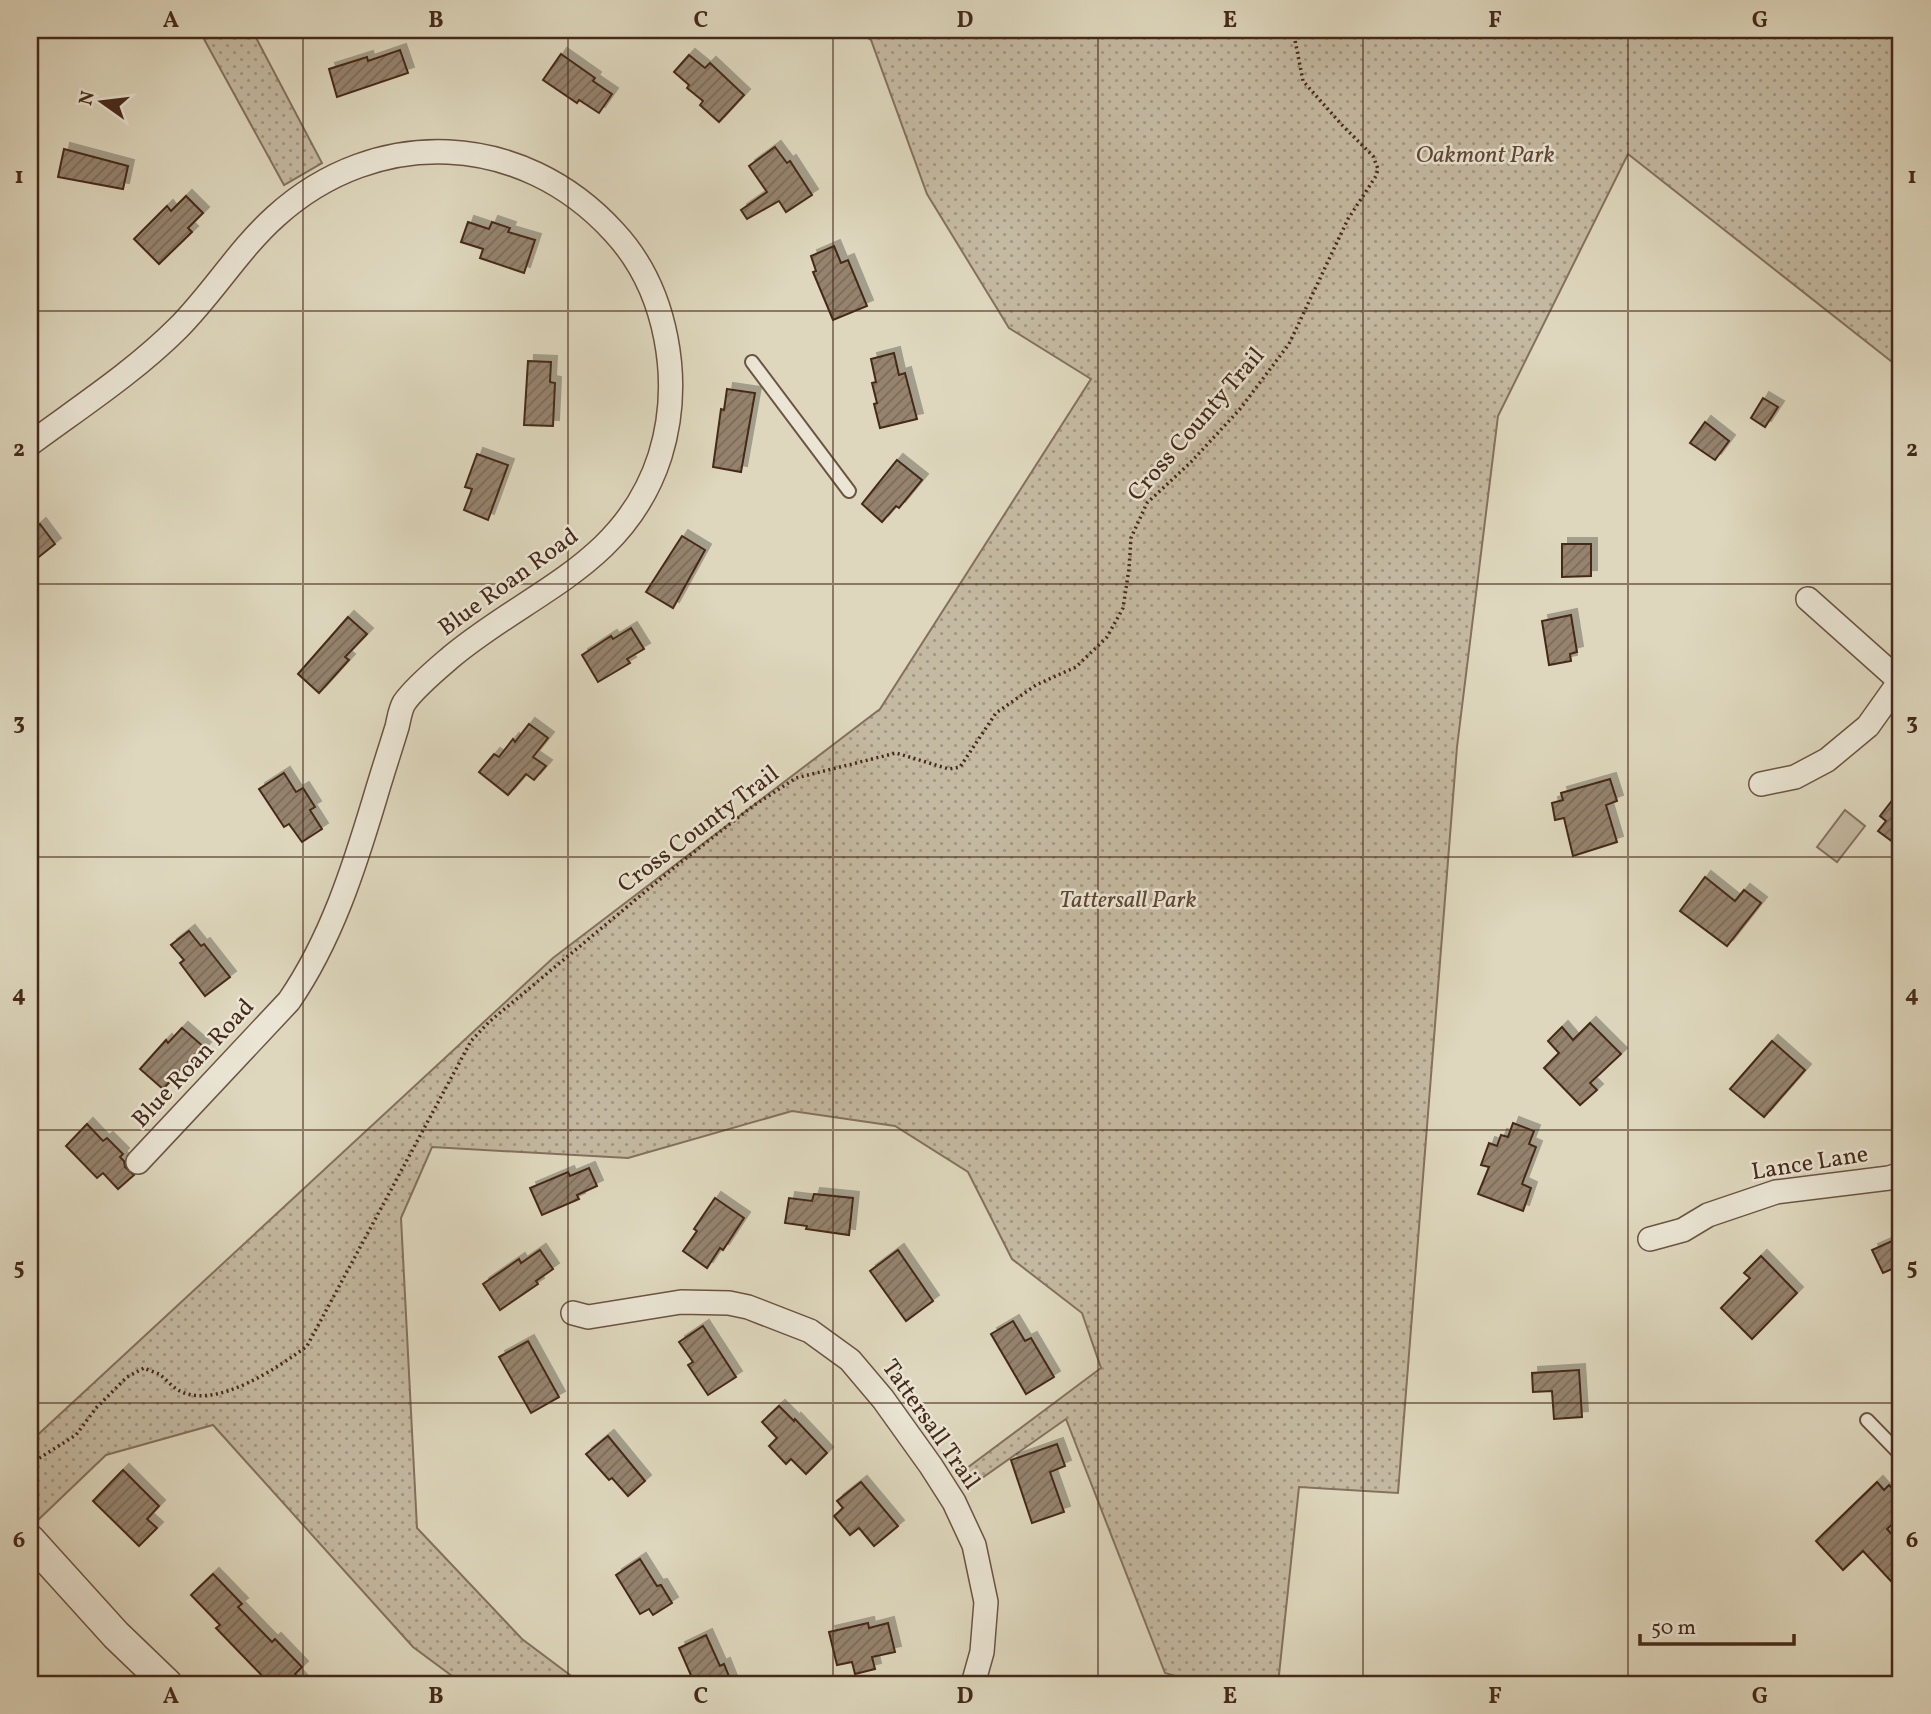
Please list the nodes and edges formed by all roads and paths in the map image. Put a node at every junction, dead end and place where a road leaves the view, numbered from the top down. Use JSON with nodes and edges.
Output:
{"nodes":[{"id":1,"x":1293,"y":30,"type":"edge"},
{"id":2,"x":752,"y":362,"type":"dead end"},
{"id":3,"x":30,"y":444,"type":"edge"},
{"id":4,"x":849,"y":491,"type":"dead end"},
{"id":5,"x":1808,"y":599,"type":"dead end"},
{"id":6,"x":1900,"y":681,"type":"edge"},
{"id":7,"x":1761,"y":784,"type":"dead end"},
{"id":8,"x":138,"y":1162,"type":"dead end"},
{"id":9,"x":1901,"y":1174,"type":"edge"},
{"id":10,"x":1650,"y":1239,"type":"dead end"},
{"id":11,"x":572,"y":1313,"type":"dead end"},
{"id":12,"x":1867,"y":1420,"type":"dead end"},
{"id":13,"x":1901,"y":1455,"type":"edge"},
{"id":14,"x":30,"y":1464,"type":"edge"},
{"id":15,"x":30,"y":1540,"type":"edge"},
{"id":16,"x":167,"y":1684,"type":"edge"},
{"id":17,"x":973,"y":1684,"type":"edge"}],
"edges":[{"from":1,"to":14,"type":"path","name":"Cross County Trail"},
{"from":2,"to":4,"type":"lane"},
{"from":3,"to":8,"type":"street","name":"Blue Roan Road"},
{"from":5,"to":6,"type":"street"},
{"from":6,"to":7,"type":"street"},
{"from":9,"to":10,"type":"street","name":"Lance Lane"},
{"from":11,"to":17,"type":"street","name":"Tattersall Trail"},
{"from":12,"to":13,"type":"lane"},
{"from":15,"to":16,"type":"street"}]}
